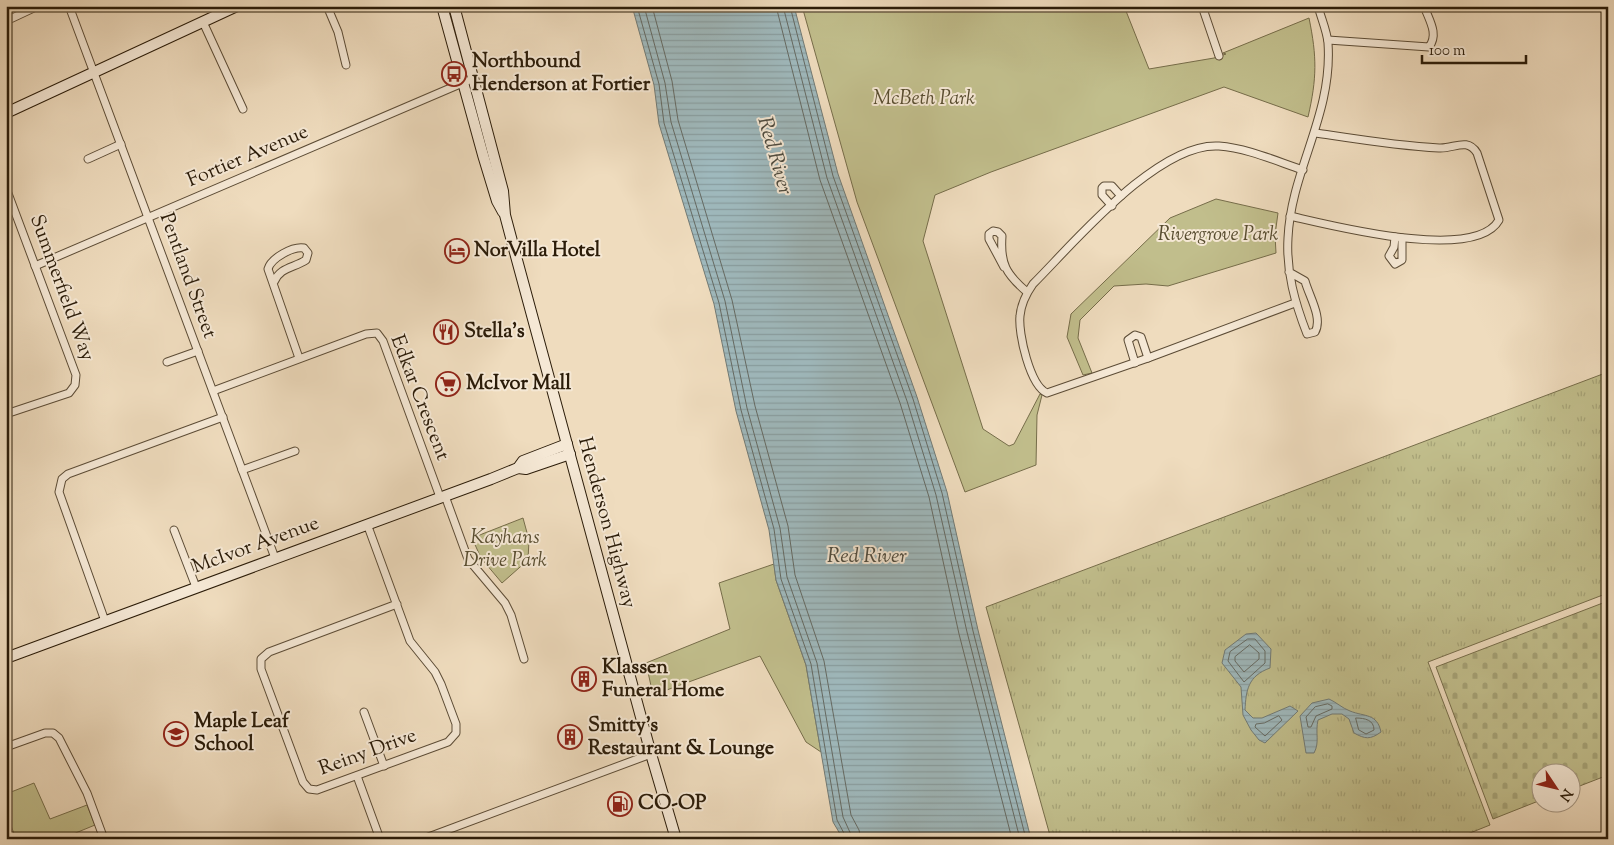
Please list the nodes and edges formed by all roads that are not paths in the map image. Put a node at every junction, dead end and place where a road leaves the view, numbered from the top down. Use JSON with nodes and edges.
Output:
{"nodes":[{"id":1,"x":38,"y":6,"type":"edge"},
{"id":2,"x":69,"y":6,"type":"edge"},
{"id":3,"x":237,"y":6,"type":"edge"},
{"id":4,"x":327,"y":6,"type":"edge"},
{"id":5,"x":442,"y":6,"type":"edge"},
{"id":6,"x":454,"y":6,"type":"edge"},
{"id":7,"x":1202,"y":6,"type":"edge"},
{"id":8,"x":1318,"y":6,"type":"edge"},
{"id":9,"x":1424,"y":6,"type":"edge"},
{"id":10,"x":6,"y":21,"type":"edge"},
{"id":11,"x":203,"y":22,"type":"junction"},
{"id":12,"x":1328,"y":40,"type":"junction"},
{"id":13,"x":1219,"y":56,"type":"dead end"},
{"id":14,"x":346,"y":65,"type":"dead end"},
{"id":15,"x":94,"y":73,"type":"junction"},
{"id":16,"x":474,"y":80,"type":"junction"},
{"id":17,"x":462,"y":82,"type":"junction"},
{"id":18,"x":243,"y":109,"type":"dead end"},
{"id":19,"x":6,"y":113,"type":"edge"},
{"id":20,"x":1316,"y":133,"type":"junction"},
{"id":21,"x":121,"y":144,"type":"junction"},
{"id":22,"x":88,"y":159,"type":"dead end"},
{"id":23,"x":1303,"y":170,"type":"junction"},
{"id":24,"x":6,"y":188,"type":"edge"},
{"id":25,"x":1121,"y":196,"type":"junction"},
{"id":26,"x":1112,"y":206,"type":"junction"},
{"id":27,"x":505,"y":215,"type":"junction"},
{"id":28,"x":1290,"y":216,"type":"junction"},
{"id":29,"x":148,"y":217,"type":"junction"},
{"id":30,"x":35,"y":266,"type":"junction"},
{"id":31,"x":1004,"y":267,"type":"dead end"},
{"id":32,"x":1289,"y":272,"type":"junction"},
{"id":33,"x":274,"y":282,"type":"junction"},
{"id":34,"x":1027,"y":292,"type":"junction"},
{"id":35,"x":1295,"y":303,"type":"junction"},
{"id":36,"x":198,"y":351,"type":"junction"},
{"id":37,"x":300,"y":358,"type":"junction"},
{"id":38,"x":1148,"y":358,"type":"junction"},
{"id":39,"x":167,"y":362,"type":"dead end"},
{"id":40,"x":1135,"y":363,"type":"junction"},
{"id":41,"x":213,"y":391,"type":"junction"},
{"id":42,"x":6,"y":414,"type":"edge"},
{"id":43,"x":222,"y":417,"type":"junction"},
{"id":44,"x":568,"y":449,"type":"junction"},
{"id":45,"x":295,"y":451,"type":"dead end"},
{"id":46,"x":242,"y":470,"type":"junction"},
{"id":47,"x":443,"y":497,"type":"junction"},
{"id":48,"x":367,"y":524,"type":"junction"},
{"id":49,"x":174,"y":530,"type":"dead end"},
{"id":50,"x":275,"y":558,"type":"junction"},
{"id":51,"x":196,"y":587,"type":"junction"},
{"id":52,"x":397,"y":604,"type":"junction"},
{"id":53,"x":105,"y":621,"type":"junction"},
{"id":54,"x":6,"y":658,"type":"edge"},
{"id":55,"x":524,"y":659,"type":"dead end"},
{"id":56,"x":364,"y":712,"type":"dead end"},
{"id":57,"x":6,"y":747,"type":"edge"},
{"id":58,"x":651,"y":754,"type":"junction"},
{"id":59,"x":384,"y":766,"type":"junction"},
{"id":60,"x":357,"y":776,"type":"junction"},
{"id":61,"x":104,"y":839,"type":"edge"},
{"id":62,"x":380,"y":839,"type":"edge"},
{"id":63,"x":423,"y":839,"type":"edge"},
{"id":64,"x":676,"y":839,"type":"edge"}],
"edges":[{"from":1,"to":10,"type":"street"},
{"from":2,"to":15,"type":"street","name":"Pentland Street"},
{"from":3,"to":11,"type":"main road"},
{"from":4,"to":14,"type":"street"},
{"from":5,"to":17,"type":"main road","name":"Henderson Highway"},
{"from":6,"to":16,"type":"main road","name":"Henderson Highway"},
{"from":7,"to":13,"type":"street"},
{"from":8,"to":12,"type":"street"},
{"from":9,"to":12,"type":"street"},
{"from":11,"to":15,"type":"main road"},
{"from":11,"to":18,"type":"street"},
{"from":12,"to":20,"type":"street"},
{"from":15,"to":19,"type":"main road"},
{"from":15,"to":21,"type":"street","name":"Pentland Street"},
{"from":16,"to":17,"type":"street","name":"Fortier Avenue"},
{"from":16,"to":27,"type":"main road","name":"Henderson Highway"},
{"from":17,"to":27,"type":"main road","name":"Henderson Highway"},
{"from":17,"to":29,"type":"street","name":"Fortier Avenue"},
{"from":20,"to":23,"type":"street"},
{"from":20,"to":28,"type":"street"},
{"from":21,"to":22,"type":"street"},
{"from":21,"to":29,"type":"street","name":"Pentland Street"},
{"from":23,"to":25,"type":"street"},
{"from":23,"to":28,"type":"street"},
{"from":24,"to":30,"type":"street","name":"Summerfield Way"},
{"from":25,"to":26,"type":"street"},
{"from":25,"to":26,"type":"street"},
{"from":26,"to":34,"type":"street"},
{"from":27,"to":44,"type":"main road","name":"Henderson Highway"},
{"from":28,"to":32,"type":"street"},
{"from":29,"to":30,"type":"street","name":"Fortier Avenue"},
{"from":29,"to":36,"type":"street","name":"Pentland Street"},
{"from":30,"to":42,"type":"street","name":"Summerfield Way"},
{"from":31,"to":34,"type":"street"},
{"from":32,"to":35,"type":"street"},
{"from":32,"to":35,"type":"street"},
{"from":33,"to":33,"type":"street"},
{"from":33,"to":37,"type":"street"},
{"from":34,"to":40,"type":"street"},
{"from":35,"to":38,"type":"street"},
{"from":36,"to":39,"type":"street"},
{"from":36,"to":41,"type":"street","name":"Pentland Street"},
{"from":37,"to":41,"type":"street","name":"Edkar Crescent"},
{"from":37,"to":47,"type":"street","name":"Edkar Crescent"},
{"from":38,"to":40,"type":"street"},
{"from":38,"to":40,"type":"street"},
{"from":41,"to":43,"type":"street","name":"Pentland Street"},
{"from":43,"to":46,"type":"street","name":"Pentland Street"},
{"from":43,"to":53,"type":"street"},
{"from":44,"to":47,"type":"main road","name":"McIvor Avenue"},
{"from":44,"to":58,"type":"main road","name":"Henderson Highway"},
{"from":45,"to":46,"type":"street"},
{"from":46,"to":50,"type":"street","name":"Pentland Street"},
{"from":47,"to":48,"type":"main road","name":"McIvor Avenue"},
{"from":47,"to":55,"type":"street"},
{"from":48,"to":50,"type":"main road","name":"McIvor Avenue"},
{"from":48,"to":52,"type":"street","name":"Reiny Drive"},
{"from":49,"to":51,"type":"street"},
{"from":50,"to":51,"type":"main road","name":"McIvor Avenue"},
{"from":51,"to":53,"type":"main road","name":"McIvor Avenue"},
{"from":52,"to":59,"type":"street","name":"Reiny Drive"},
{"from":52,"to":60,"type":"street","name":"Reiny Drive"},
{"from":53,"to":54,"type":"main road","name":"McIvor Avenue"},
{"from":56,"to":59,"type":"street"},
{"from":57,"to":61,"type":"street"},
{"from":58,"to":63,"type":"street"},
{"from":58,"to":64,"type":"main road","name":"Henderson Highway"},
{"from":59,"to":60,"type":"street","name":"Reiny Drive"},
{"from":60,"to":62,"type":"street"}]}
